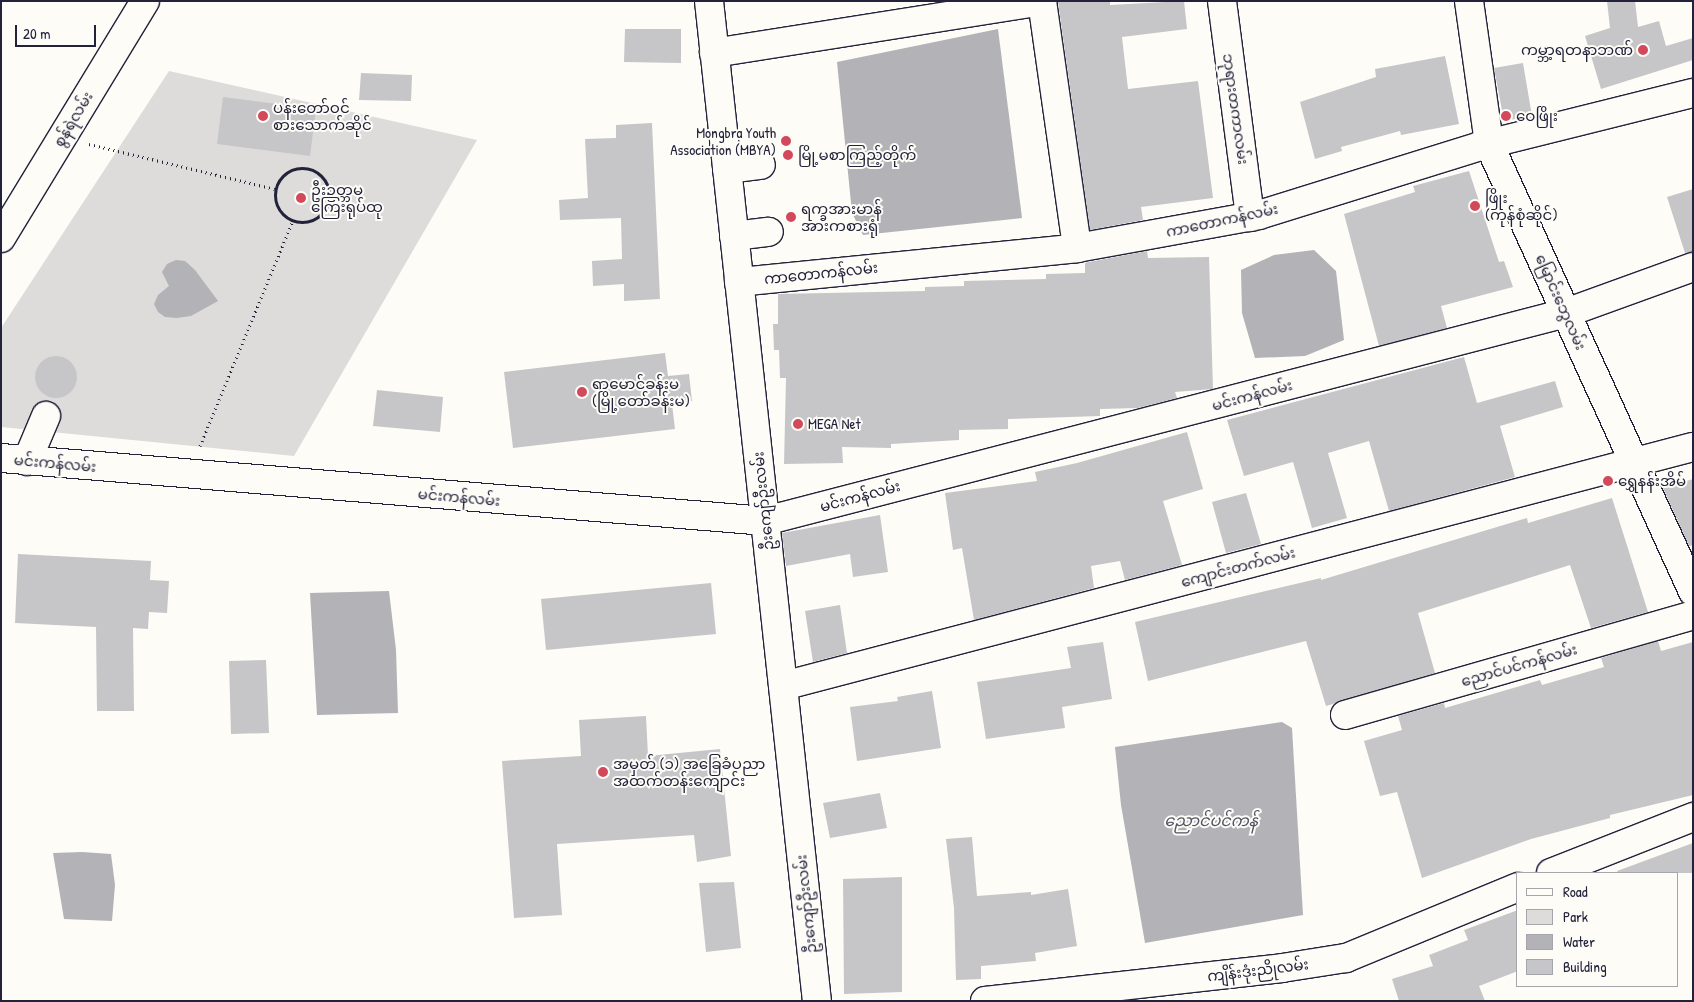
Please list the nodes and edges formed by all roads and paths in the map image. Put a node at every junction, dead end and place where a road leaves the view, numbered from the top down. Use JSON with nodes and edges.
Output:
{"nodes":[{"id":1,"x":145,"y":1,"type":"edge"},
{"id":2,"x":709,"y":1,"type":"edge"},
{"id":3,"x":1042,"y":1,"type":"edge"},
{"id":4,"x":1222,"y":1,"type":"edge"},
{"id":5,"x":1469,"y":1,"type":"edge"},
{"id":6,"x":714,"y":53,"type":"junction"},
{"id":7,"x":1693,"y":93,"type":"edge"},
{"id":8,"x":62,"y":137,"type":"junction"},
{"id":9,"x":1489,"y":144,"type":"junction"},
{"id":10,"x":761,"y":165,"type":"dead end"},
{"id":11,"x":727,"y":169,"type":"junction"},
{"id":12,"x":275,"y":190,"type":"junction"},
{"id":13,"x":1250,"y":217,"type":"junction"},
{"id":14,"x":293,"y":220,"type":"junction"},
{"id":15,"x":769,"y":232,"type":"dead end"},
{"id":16,"x":734,"y":236,"type":"junction"},
{"id":17,"x":1,"y":238,"type":"edge"},
{"id":18,"x":1077,"y":248,"type":"junction"},
{"id":19,"x":1693,"y":268,"type":"edge"},
{"id":20,"x":739,"y":282,"type":"junction"},
{"id":21,"x":1566,"y":313,"type":"junction"},
{"id":22,"x":46,"y":416,"type":"dead end"},
{"id":23,"x":1693,"y":447,"type":"edge"},
{"id":24,"x":14,"y":460,"type":"edge"},
{"id":25,"x":1634,"y":464,"type":"junction"},
{"id":26,"x":188,"y":475,"type":"junction"},
{"id":27,"x":765,"y":521,"type":"junction"},
{"id":28,"x":1693,"y":592,"type":"edge"},
{"id":29,"x":1693,"y":615,"type":"edge"},
{"id":30,"x":783,"y":686,"type":"junction"},
{"id":31,"x":1345,"y":715,"type":"dead end"},
{"id":32,"x":1693,"y":817,"type":"edge"},
{"id":33,"x":1554,"y":872,"type":"edge"},
{"id":34,"x":1516,"y":888,"type":"edge"},
{"id":35,"x":816,"y":1001,"type":"edge"},
{"id":36,"x":985,"y":1001,"type":"edge"}],
"edges":[{"from":1,"to":8,"type":"street","name":"စွန်ရဲလမ်း"},
{"from":2,"to":6,"type":"street","name":"ဦးကျော်ဦးလမ်း"},
{"from":3,"to":6,"type":"street"},
{"from":3,"to":18,"type":"street"},
{"from":4,"to":13,"type":"street","name":"ဘုရားတကာလမ်း"},
{"from":5,"to":9,"type":"street","name":"မြောင်းဘွေလမ်း"},
{"from":6,"to":11,"type":"street","name":"ဦးကျော်ဦးလမ်း"},
{"from":7,"to":9,"type":"street","name":"ကာတောကန်လမ်း"},
{"from":8,"to":12,"type":"path"},
{"from":8,"to":17,"type":"street","name":"စွန်ရဲလမ်း"},
{"from":9,"to":13,"type":"street","name":"ကာတောကန်လမ်း"},
{"from":9,"to":21,"type":"street","name":"မြောင်းဘွေလမ်း"},
{"from":10,"to":11,"type":"street"},
{"from":11,"to":16,"type":"street","name":"ဦးကျော်ဦးလမ်း"},
{"from":12,"to":14,"type":"path"},
{"from":12,"to":14,"type":"path"},
{"from":13,"to":18,"type":"street","name":"ကာတောကန်လမ်း"},
{"from":14,"to":26,"type":"path"},
{"from":15,"to":16,"type":"street"},
{"from":16,"to":20,"type":"street","name":"ဦးကျော်ဦးလမ်း"},
{"from":18,"to":20,"type":"street","name":"ကာတောကန်လမ်း"},
{"from":19,"to":21,"type":"street","name":"မင်းကန်လမ်း"},
{"from":20,"to":27,"type":"street","name":"ဦးကျော်ဦးလမ်း"},
{"from":21,"to":25,"type":"street","name":"မြောင်းဘွေလမ်း"},
{"from":21,"to":27,"type":"street","name":"မင်းကန်လမ်း"},
{"from":22,"to":24,"type":"street"},
{"from":23,"to":25,"type":"street","name":"ကျောင်းတက်လမ်း"},
{"from":24,"to":26,"type":"street","name":"မင်းကန်လမ်း"},
{"from":25,"to":28,"type":"street","name":"မြောင်းဘွေလမ်း"},
{"from":25,"to":30,"type":"street","name":"ကျောင်းတက်လမ်း"},
{"from":26,"to":27,"type":"street","name":"မင်းကန်လမ်း"},
{"from":27,"to":30,"type":"street","name":"ဦးကျော်ဦးလမ်း"},
{"from":29,"to":31,"type":"street","name":"ညောင်ပင်ကန်လမ်း"},
{"from":30,"to":35,"type":"street","name":"ဦးကျော်ဦးလမ်း"},
{"from":32,"to":33,"type":"street"},
{"from":34,"to":36,"type":"street","name":"ကျိန်းဒုံးညိုလမ်း"}]}
